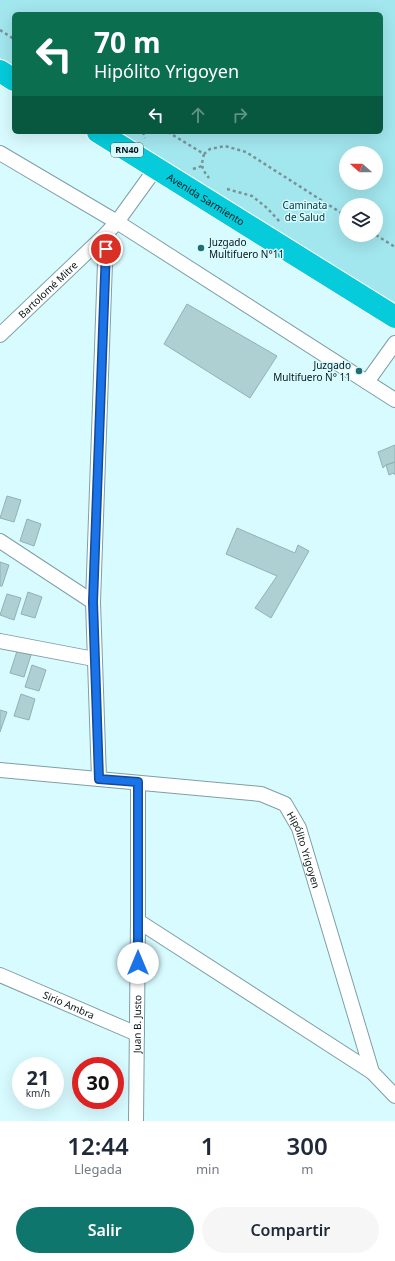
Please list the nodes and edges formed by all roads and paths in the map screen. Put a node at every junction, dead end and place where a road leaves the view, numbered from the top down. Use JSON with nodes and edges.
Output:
{"nodes":[{"id":1,"x":0,"y":30,"type":"edge"},
{"id":2,"x":12,"y":38,"type":"edge"},
{"id":3,"x":0,"y":71,"type":"edge"},
{"id":4,"x":12,"y":79,"type":"edge"},
{"id":5,"x":101,"y":134,"type":"edge"},
{"id":6,"x":171,"y":134,"type":"edge"},
{"id":7,"x":0,"y":153,"type":"edge"},
{"id":8,"x":156,"y":168,"type":"junction"},
{"id":9,"x":339,"y":212,"type":"edge"},
{"id":10,"x":117,"y":222,"type":"junction"},
{"id":11,"x":106,"y":234,"type":"junction"},
{"id":12,"x":383,"y":239,"type":"edge"},
{"id":13,"x":395,"y":247,"type":"edge"},
{"id":14,"x":395,"y":317,"type":"edge"},
{"id":15,"x":0,"y":335,"type":"edge"},
{"id":16,"x":395,"y":343,"type":"edge"},
{"id":17,"x":367,"y":382,"type":"junction"},
{"id":18,"x":395,"y":400,"type":"edge"},
{"id":19,"x":0,"y":541,"type":"edge"},
{"id":20,"x":93,"y":602,"type":"junction"},
{"id":21,"x":0,"y":640,"type":"edge"},
{"id":22,"x":94,"y":659,"type":"junction"},
{"id":23,"x":0,"y":770,"type":"edge"},
{"id":24,"x":99,"y":779,"type":"junction"},
{"id":25,"x":138,"y":782,"type":"junction"},
{"id":26,"x":138,"y":921,"type":"junction"},
{"id":27,"x":0,"y":975,"type":"edge"},
{"id":28,"x":137,"y":1034,"type":"junction"},
{"id":29,"x":372,"y":1072,"type":"junction"},
{"id":30,"x":395,"y":1096,"type":"edge"},
{"id":31,"x":136,"y":1121,"type":"edge"}],
"edges":[{"from":1,"to":2,"type":"path"},
{"from":3,"to":4,"type":"highway"},
{"from":5,"to":8,"type":"highway","name":"Avenida Sarmiento","number":"RN40"},
{"from":6,"to":9,"type":"path"},
{"from":7,"to":10,"type":"street"},
{"from":8,"to":10,"type":"street","name":"Bartolomé Mitre"},
{"from":8,"to":14,"type":"highway","name":"Avenida Sarmiento","number":"RN40"},
{"from":10,"to":11,"type":"street","name":"Bartolomé Mitre"},
{"from":10,"to":17,"type":"street"},
{"from":11,"to":15,"type":"street","name":"Bartolomé Mitre"},
{"from":11,"to":20,"type":"street"},
{"from":12,"to":13,"type":"path"},
{"from":16,"to":17,"type":"street"},
{"from":17,"to":18,"type":"street"},
{"from":19,"to":20,"type":"street"},
{"from":20,"to":22,"type":"street"},
{"from":21,"to":22,"type":"street"},
{"from":22,"to":24,"type":"street"},
{"from":23,"to":24,"type":"street","name":"Hipólito Yrigoyen"},
{"from":24,"to":25,"type":"street","name":"Hipólito Yrigoyen"},
{"from":25,"to":26,"type":"street","name":"Juan B. Justo"},
{"from":25,"to":29,"type":"street","name":"Hipólito Yrigoyen"},
{"from":26,"to":28,"type":"street","name":"Juan B. Justo"},
{"from":26,"to":29,"type":"street"},
{"from":27,"to":28,"type":"street","name":"Sirio Ambra"},
{"from":28,"to":31,"type":"street","name":"Juan B. Justo"},
{"from":29,"to":30,"type":"street","name":"Hipólito Yrigoyen"}]}
